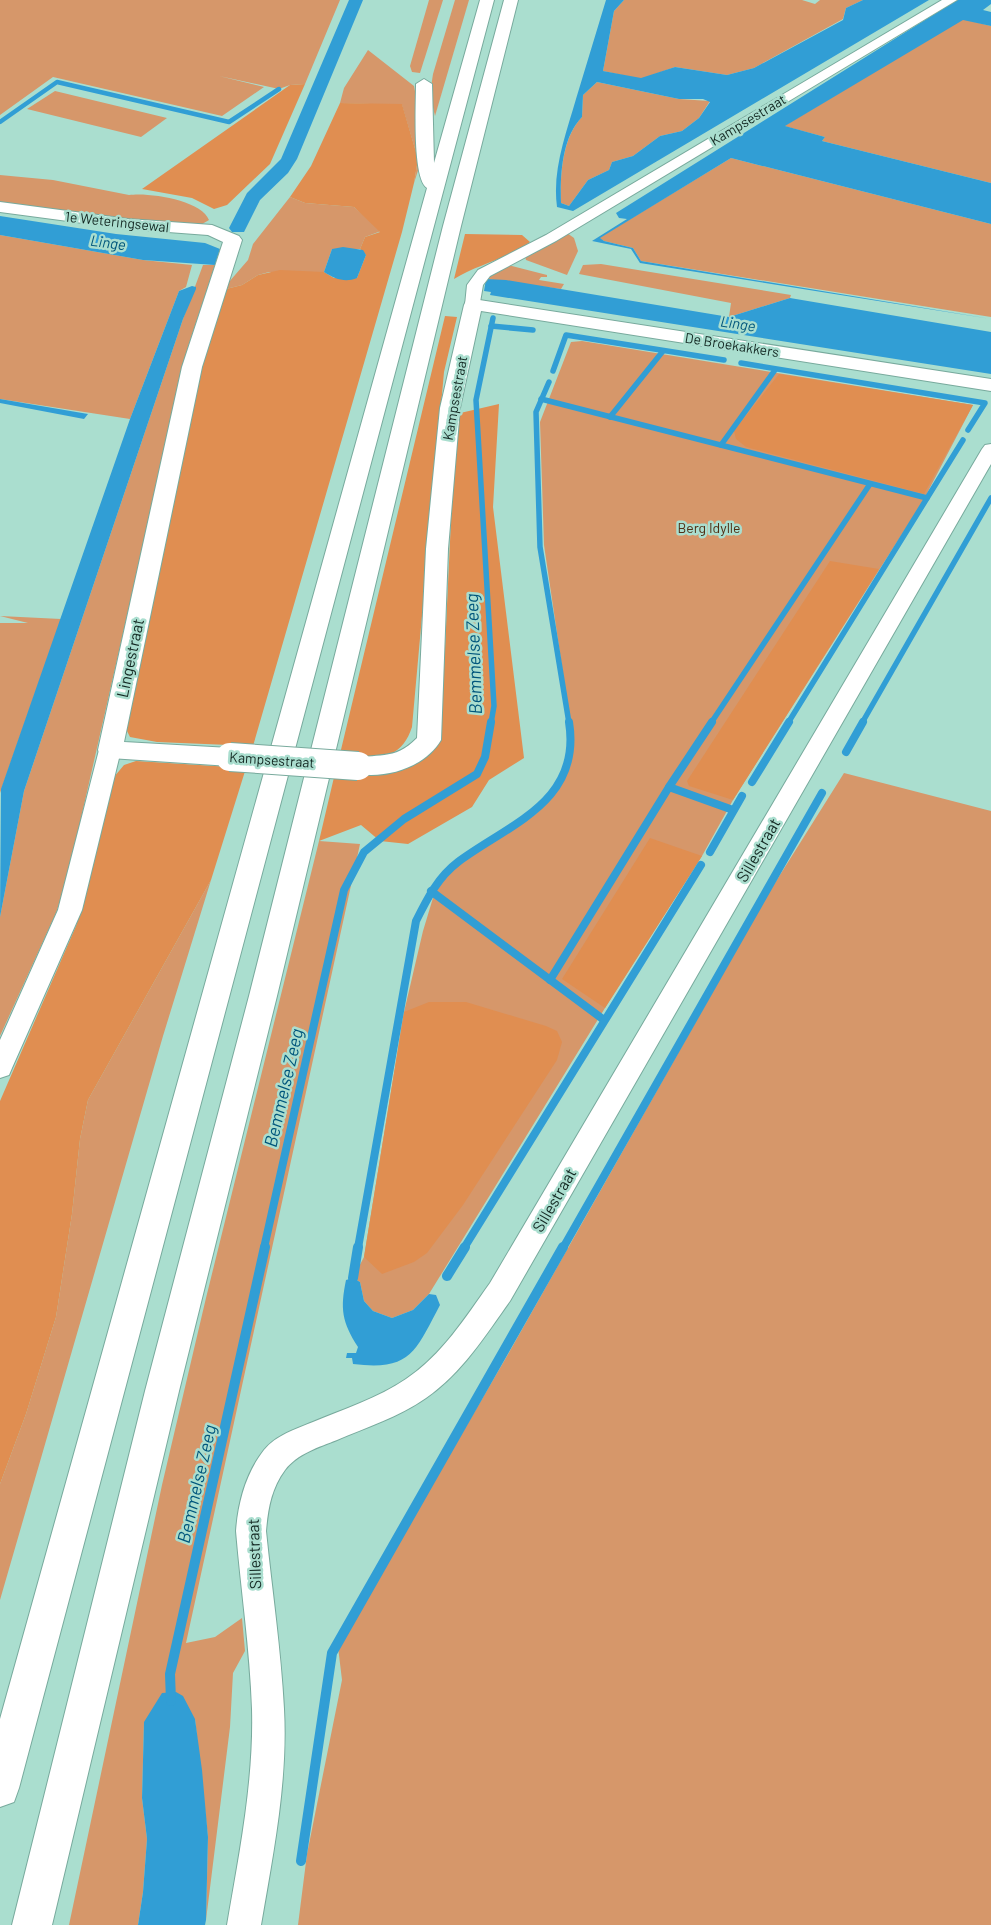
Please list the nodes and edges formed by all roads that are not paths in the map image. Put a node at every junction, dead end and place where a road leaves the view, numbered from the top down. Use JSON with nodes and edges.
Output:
{"nodes":[{"id":1,"x":487,"y":0,"type":"edge"},
{"id":2,"x":511,"y":0,"type":"edge"},
{"id":3,"x":951,"y":0,"type":"edge"},
{"id":4,"x":424,"y":84,"type":"dead end"},
{"id":5,"x":433,"y":192,"type":"junction"},
{"id":6,"x":0,"y":207,"type":"edge"},
{"id":7,"x":233,"y":240,"type":"joint"},
{"id":8,"x":473,"y":306,"type":"junction"},
{"id":9,"x":991,"y":385,"type":"edge"},
{"id":10,"x":991,"y":449,"type":"edge"},
{"id":11,"x":110,"y":750,"type":"junction"},
{"id":12,"x":0,"y":1068,"type":"edge"},
{"id":13,"x":0,"y":1788,"type":"edge"},
{"id":14,"x":32,"y":1925,"type":"edge"},
{"id":15,"x":244,"y":1925,"type":"edge"}],
"edges":[{"from":1,"to":5,"type":"main road"},
{"from":2,"to":14,"type":"main road"},
{"from":3,"to":8,"type":"street","name":"Kampsestraat"},
{"from":4,"to":5,"type":"main road"},
{"from":5,"to":13,"type":"main road"},
{"from":6,"to":7,"type":"main road","name":"1e Weteringsewal"},
{"from":7,"to":11,"type":"main road","name":"Lingestraat"},
{"from":8,"to":9,"type":"main road","name":"De Broekakkers"},
{"from":8,"to":11,"type":"main road","name":"Kampsestraat","bridge":true},
{"from":10,"to":15,"type":"street","name":"Sillestraat"},
{"from":11,"to":12,"type":"street","name":"Lingestraat"}]}
